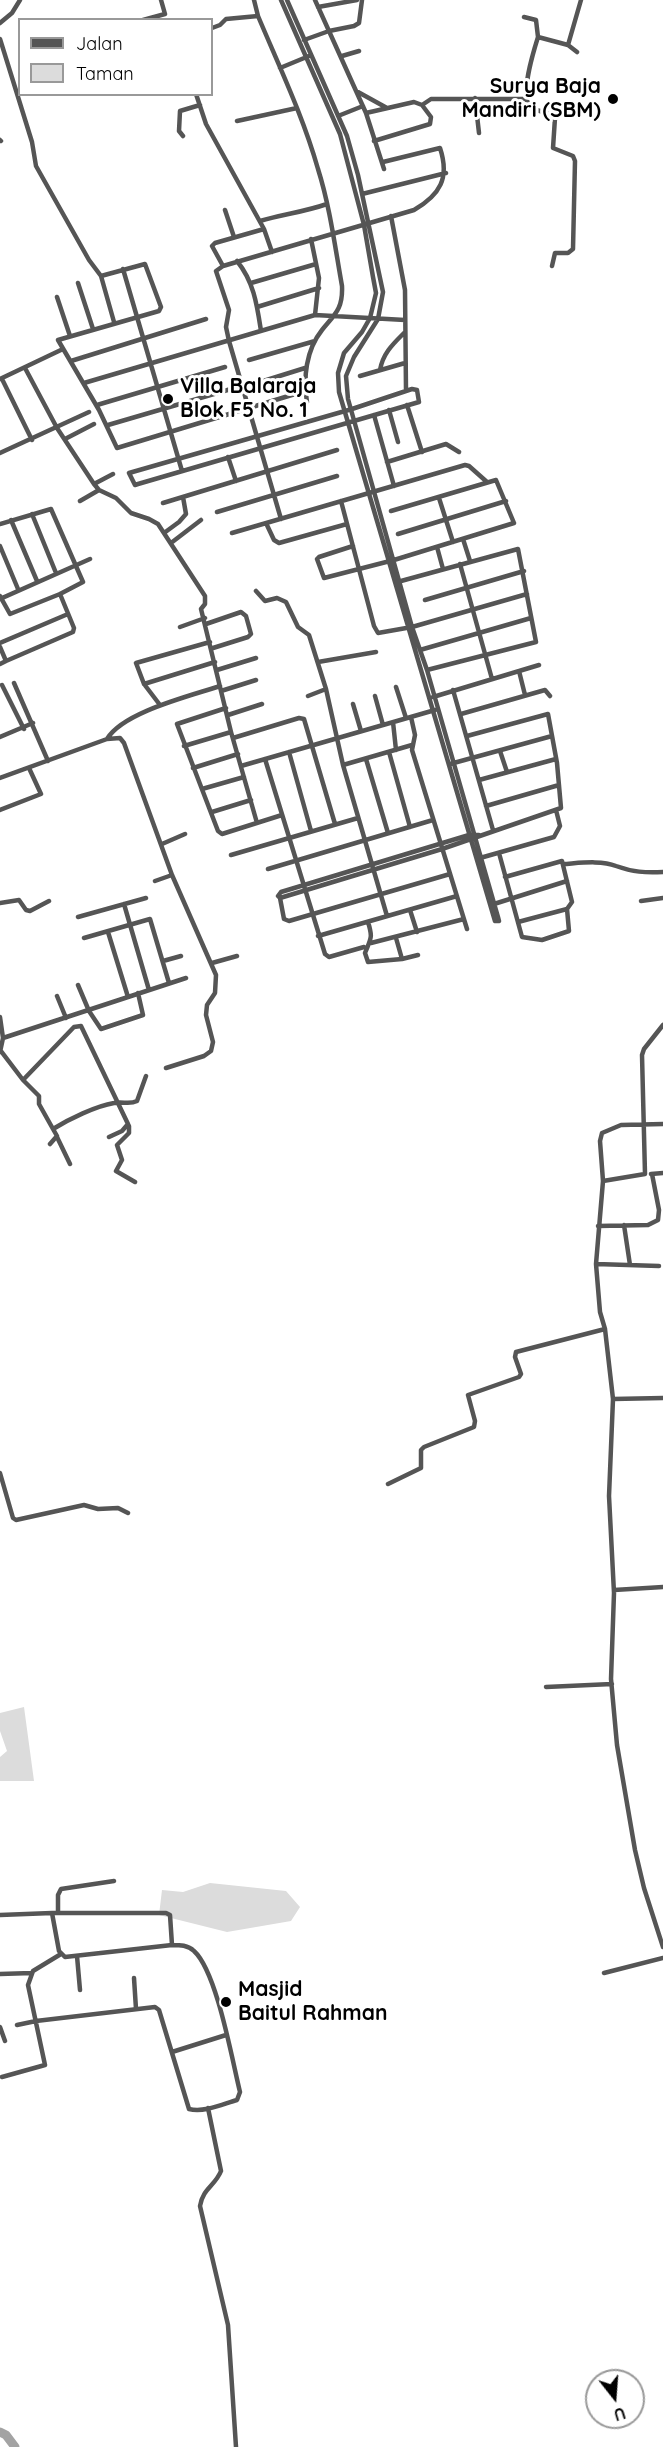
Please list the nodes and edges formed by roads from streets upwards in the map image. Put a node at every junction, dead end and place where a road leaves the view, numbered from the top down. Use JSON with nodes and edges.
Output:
{"nodes":[{"id":1,"x":20,"y":0,"type":"edge"},
{"id":2,"x":161,"y":0,"type":"edge"},
{"id":3,"x":254,"y":0,"type":"edge"},
{"id":4,"x":281,"y":0,"type":"edge"},
{"id":5,"x":287,"y":0,"type":"edge"},
{"id":6,"x":315,"y":0,"type":"edge"},
{"id":7,"x":357,"y":0,"type":"edge"},
{"id":8,"x":362,"y":0,"type":"edge"},
{"id":9,"x":581,"y":0,"type":"edge"},
{"id":10,"x":318,"y":7,"type":"junction"},
{"id":11,"x":165,"y":14,"type":"junction"},
{"id":12,"x":258,"y":16,"type":"junction"},
{"id":13,"x":524,"y":17,"type":"dead end"},
{"id":14,"x":150,"y":18,"type":"edge"},
{"id":15,"x":169,"y":18,"type":"edge"},
{"id":16,"x":0,"y":22,"type":"edge"},
{"id":17,"x":213,"y":28,"type":"edge"},
{"id":18,"x":329,"y":31,"type":"junction"},
{"id":19,"x":538,"y":37,"type":"junction"},
{"id":20,"x":0,"y":39,"type":"edge"},
{"id":21,"x":302,"y":41,"type":"junction"},
{"id":22,"x":568,"y":45,"type":"junction"},
{"id":23,"x":359,"y":51,"type":"dead end"},
{"id":24,"x":577,"y":51,"type":"dead end"},
{"id":25,"x":309,"y":56,"type":"junction"},
{"id":26,"x":342,"y":56,"type":"junction"},
{"id":27,"x":280,"y":68,"type":"junction"},
{"id":28,"x":357,"y":92,"type":"junction"},
{"id":29,"x":197,"y":96,"type":"edge"},
{"id":30,"x":475,"y":98,"type":"junction"},
{"id":31,"x":525,"y":99,"type":"junction"},
{"id":32,"x":200,"y":105,"type":"junction"},
{"id":33,"x":422,"y":105,"type":"junction"},
{"id":34,"x":363,"y":106,"type":"junction"},
{"id":35,"x":297,"y":108,"type":"junction"},
{"id":36,"x":387,"y":108,"type":"junction"},
{"id":37,"x":366,"y":113,"type":"junction"},
{"id":38,"x":336,"y":117,"type":"junction"},
{"id":39,"x":237,"y":121,"type":"dead end"},
{"id":40,"x":480,"y":133,"type":"dead end"},
{"id":41,"x":183,"y":136,"type":"dead end"},
{"id":42,"x":345,"y":139,"type":"junction"},
{"id":43,"x":374,"y":141,"type":"junction"},
{"id":44,"x":383,"y":162,"type":"junction"},
{"id":45,"x":384,"y":169,"type":"dead end"},
{"id":46,"x":446,"y":173,"type":"junction"},
{"id":47,"x":362,"y":194,"type":"junction"},
{"id":48,"x":327,"y":204,"type":"junction"},
{"id":49,"x":225,"y":210,"type":"dead end"},
{"id":50,"x":391,"y":216,"type":"junction"},
{"id":51,"x":260,"y":221,"type":"junction"},
{"id":52,"x":366,"y":224,"type":"junction"},
{"id":53,"x":264,"y":229,"type":"junction"},
{"id":54,"x":332,"y":233,"type":"junction"},
{"id":55,"x":234,"y":237,"type":"junction"},
{"id":56,"x":310,"y":239,"type":"junction"},
{"id":57,"x":272,"y":252,"type":"junction"},
{"id":58,"x":237,"y":261,"type":"junction"},
{"id":59,"x":316,"y":264,"type":"junction"},
{"id":60,"x":223,"y":266,"type":"junction"},
{"id":61,"x":552,"y":266,"type":"dead end"},
{"id":62,"x":123,"y":269,"type":"junction"},
{"id":63,"x":100,"y":276,"type":"junction"},
{"id":64,"x":78,"y":283,"type":"dead end"},
{"id":65,"x":251,"y":284,"type":"junction"},
{"id":66,"x":319,"y":288,"type":"junction"},
{"id":67,"x":57,"y":297,"type":"dead end"},
{"id":68,"x":257,"y":306,"type":"junction"},
{"id":69,"x":315,"y":315,"type":"junction"},
{"id":70,"x":335,"y":316,"type":"junction"},
{"id":71,"x":137,"y":317,"type":"junction"},
{"id":72,"x":370,"y":318,"type":"junction"},
{"id":73,"x":206,"y":319,"type":"dead end"},
{"id":74,"x":378,"y":319,"type":"junction"},
{"id":75,"x":405,"y":320,"type":"junction"},
{"id":76,"x":114,"y":322,"type":"junction"},
{"id":77,"x":93,"y":329,"type":"junction"},
{"id":78,"x":261,"y":331,"type":"junction"},
{"id":79,"x":405,"y":332,"type":"junction"},
{"id":80,"x":70,"y":336,"type":"junction"},
{"id":81,"x":143,"y":338,"type":"junction"},
{"id":82,"x":229,"y":340,"type":"junction"},
{"id":83,"x":315,"y":341,"type":"junction"},
{"id":84,"x":63,"y":349,"type":"junction"},
{"id":85,"x":249,"y":360,"type":"dead end"},
{"id":86,"x":71,"y":362,"type":"junction"},
{"id":87,"x":151,"y":363,"type":"junction"},
{"id":88,"x":405,"y":363,"type":"junction"},
{"id":89,"x":25,"y":368,"type":"junction"},
{"id":90,"x":225,"y":368,"type":"dead end"},
{"id":91,"x":305,"y":368,"type":"junction"},
{"id":92,"x":380,"y":370,"type":"junction"},
{"id":93,"x":360,"y":376,"type":"dead end"},
{"id":94,"x":1,"y":379,"type":"edge"},
{"id":95,"x":84,"y":382,"type":"junction"},
{"id":96,"x":257,"y":382,"type":"dead end"},
{"id":97,"x":158,"y":387,"type":"junction"},
{"id":98,"x":231,"y":389,"type":"dead end"},
{"id":99,"x":305,"y":391,"type":"junction"},
{"id":100,"x":406,"y":391,"type":"junction"},
{"id":101,"x":307,"y":402,"type":"dead end"},
{"id":102,"x":97,"y":405,"type":"junction"},
{"id":103,"x":407,"y":405,"type":"junction"},
{"id":104,"x":164,"y":408,"type":"junction"},
{"id":105,"x":249,"y":409,"type":"junction"},
{"id":106,"x":349,"y":410,"type":"junction"},
{"id":107,"x":389,"y":410,"type":"junction"},
{"id":108,"x":89,"y":412,"type":"dead end"},
{"id":109,"x":374,"y":415,"type":"junction"},
{"id":110,"x":352,"y":422,"type":"junction"},
{"id":111,"x":94,"y":424,"type":"dead end"},
{"id":112,"x":108,"y":425,"type":"junction"},
{"id":113,"x":57,"y":428,"type":"junction"},
{"id":114,"x":171,"y":432,"type":"junction"},
{"id":115,"x":257,"y":435,"type":"junction"},
{"id":116,"x":32,"y":440,"type":"junction"},
{"id":117,"x":65,"y":440,"type":"junction"},
{"id":118,"x":398,"y":442,"type":"dead end"},
{"id":119,"x":261,"y":448,"type":"junction"},
{"id":120,"x":337,"y":450,"type":"dead end"},
{"id":121,"x":422,"y":452,"type":"junction"},
{"id":122,"x":459,"y":452,"type":"dead end"},
{"id":123,"x":0,"y":453,"type":"edge"},
{"id":124,"x":228,"y":457,"type":"junction"},
{"id":125,"x":178,"y":459,"type":"junction"},
{"id":126,"x":387,"y":462,"type":"junction"},
{"id":127,"x":182,"y":471,"type":"junction"},
{"id":128,"x":268,"y":472,"type":"junction"},
{"id":129,"x":113,"y":474,"type":"dead end"},
{"id":130,"x":337,"y":476,"type":"dead end"},
{"id":131,"x":236,"y":481,"type":"junction"},
{"id":132,"x":487,"y":482,"type":"junction"},
{"id":133,"x":94,"y":484,"type":"junction"},
{"id":134,"x":393,"y":486,"type":"junction"},
{"id":135,"x":99,"y":490,"type":"junction"},
{"id":136,"x":372,"y":492,"type":"junction"},
{"id":137,"x":274,"y":495,"type":"junction"},
{"id":138,"x":183,"y":497,"type":"junction"},
{"id":139,"x":439,"y":498,"type":"junction"},
{"id":140,"x":80,"y":501,"type":"dead end"},
{"id":141,"x":341,"y":501,"type":"junction"},
{"id":142,"x":506,"y":501,"type":"junction"},
{"id":143,"x":163,"y":503,"type":"dead end"},
{"id":144,"x":391,"y":511,"type":"dead end"},
{"id":145,"x":217,"y":512,"type":"dead end"},
{"id":146,"x":32,"y":514,"type":"junction"},
{"id":147,"x":282,"y":519,"type":"junction"},
{"id":148,"x":447,"y":519,"type":"junction"},
{"id":149,"x":11,"y":520,"type":"junction"},
{"id":150,"x":201,"y":520,"type":"dead end"},
{"id":151,"x":0,"y":524,"type":"edge"},
{"id":152,"x":266,"y":524,"type":"junction"},
{"id":153,"x":347,"y":524,"type":"junction"},
{"id":154,"x":164,"y":533,"type":"junction"},
{"id":155,"x":232,"y":533,"type":"dead end"},
{"id":156,"x":398,"y":534,"type":"dead end"},
{"id":157,"x":463,"y":539,"type":"junction"},
{"id":158,"x":453,"y":542,"type":"junction"},
{"id":159,"x":171,"y":543,"type":"junction"},
{"id":160,"x":0,"y":546,"type":"edge"},
{"id":161,"x":353,"y":546,"type":"junction"},
{"id":162,"x":437,"y":547,"type":"junction"},
{"id":163,"x":90,"y":559,"type":"dead end"},
{"id":164,"x":392,"y":560,"type":"junction"},
{"id":165,"x":470,"y":561,"type":"junction"},
{"id":166,"x":460,"y":564,"type":"junction"},
{"id":167,"x":76,"y":565,"type":"junction"},
{"id":168,"x":359,"y":568,"type":"junction"},
{"id":169,"x":443,"y":569,"type":"junction"},
{"id":170,"x":524,"y":571,"type":"junction"},
{"id":171,"x":56,"y":573,"type":"junction"},
{"id":172,"x":37,"y":581,"type":"junction"},
{"id":173,"x":400,"y":581,"type":"junction"},
{"id":174,"x":466,"y":587,"type":"junction"},
{"id":175,"x":18,"y":589,"type":"junction"},
{"id":176,"x":256,"y":591,"type":"dead end"},
{"id":177,"x":60,"y":594,"type":"junction"},
{"id":178,"x":527,"y":594,"type":"junction"},
{"id":179,"x":0,"y":598,"type":"edge"},
{"id":180,"x":424,"y":600,"type":"dead end"},
{"id":181,"x":472,"y":611,"type":"junction"},
{"id":182,"x":68,"y":614,"type":"junction"},
{"id":183,"x":531,"y":618,"type":"junction"},
{"id":184,"x":206,"y":621,"type":"junction"},
{"id":185,"x":180,"y":627,"type":"dead end"},
{"id":186,"x":410,"y":628,"type":"junction"},
{"id":187,"x":479,"y":633,"type":"junction"},
{"id":188,"x":210,"y":642,"type":"junction"},
{"id":189,"x":0,"y":645,"type":"edge"},
{"id":190,"x":213,"y":648,"type":"junction"},
{"id":191,"x":420,"y":650,"type":"junction"},
{"id":192,"x":376,"y":652,"type":"dead end"},
{"id":193,"x":485,"y":656,"type":"junction"},
{"id":194,"x":255,"y":658,"type":"dead end"},
{"id":195,"x":6,"y":661,"type":"junction"},
{"id":196,"x":215,"y":662,"type":"junction"},
{"id":197,"x":318,"y":662,"type":"junction"},
{"id":198,"x":0,"y":664,"type":"edge"},
{"id":199,"x":539,"y":664,"type":"dead end"},
{"id":200,"x":217,"y":670,"type":"junction"},
{"id":201,"x":427,"y":670,"type":"junction"},
{"id":202,"x":519,"y":671,"type":"junction"},
{"id":203,"x":492,"y":679,"type":"junction"},
{"id":204,"x":256,"y":680,"type":"dead end"},
{"id":205,"x":14,"y":683,"type":"dead end"},
{"id":206,"x":144,"y":684,"type":"junction"},
{"id":207,"x":2,"y":685,"type":"dead end"},
{"id":208,"x":396,"y":687,"type":"dead end"},
{"id":209,"x":221,"y":688,"type":"junction"},
{"id":210,"x":326,"y":689,"type":"junction"},
{"id":211,"x":453,"y":690,"type":"junction"},
{"id":212,"x":525,"y":695,"type":"junction"},
{"id":213,"x":308,"y":696,"type":"dead end"},
{"id":214,"x":375,"y":696,"type":"dead end"},
{"id":215,"x":550,"y":696,"type":"dead end"},
{"id":216,"x":431,"y":698,"type":"junction"},
{"id":217,"x":353,"y":704,"type":"dead end"},
{"id":218,"x":160,"y":705,"type":"junction"},
{"id":219,"x":262,"y":705,"type":"dead end"},
{"id":220,"x":226,"y":708,"type":"junction"},
{"id":221,"x":434,"y":710,"type":"junction"},
{"id":222,"x":461,"y":714,"type":"junction"},
{"id":223,"x":228,"y":715,"type":"junction"},
{"id":224,"x":408,"y":717,"type":"junction"},
{"id":225,"x":393,"y":722,"type":"junction"},
{"id":226,"x":33,"y":723,"type":"junction"},
{"id":227,"x":383,"y":725,"type":"junction"},
{"id":228,"x":24,"y":729,"type":"junction"},
{"id":229,"x":361,"y":731,"type":"junction"},
{"id":230,"x":231,"y":732,"type":"junction"},
{"id":231,"x":467,"y":736,"type":"junction"},
{"id":232,"x":552,"y":736,"type":"junction"},
{"id":233,"x":0,"y":737,"type":"edge"},
{"id":234,"x":233,"y":738,"type":"junction"},
{"id":235,"x":337,"y":738,"type":"junction"},
{"id":236,"x":107,"y":740,"type":"junction"},
{"id":237,"x":313,"y":745,"type":"junction"},
{"id":238,"x":412,"y":745,"type":"junction"},
{"id":239,"x":184,"y":746,"type":"junction"},
{"id":240,"x":396,"y":750,"type":"junction"},
{"id":241,"x":500,"y":751,"type":"junction"},
{"id":242,"x":289,"y":752,"type":"junction"},
{"id":243,"x":389,"y":752,"type":"junction"},
{"id":244,"x":238,"y":754,"type":"junction"},
{"id":245,"x":473,"y":758,"type":"junction"},
{"id":246,"x":265,"y":759,"type":"junction"},
{"id":247,"x":366,"y":759,"type":"junction"},
{"id":248,"x":556,"y":759,"type":"junction"},
{"id":249,"x":48,"y":761,"type":"junction"},
{"id":250,"x":451,"y":764,"type":"junction"},
{"id":251,"x":343,"y":765,"type":"junction"},
{"id":252,"x":241,"y":766,"type":"junction"},
{"id":253,"x":29,"y":768,"type":"junction"},
{"id":254,"x":193,"y":768,"type":"junction"},
{"id":255,"x":507,"y":772,"type":"junction"},
{"id":256,"x":244,"y":777,"type":"junction"},
{"id":257,"x":0,"y":778,"type":"edge"},
{"id":258,"x":479,"y":780,"type":"junction"},
{"id":259,"x":559,"y":785,"type":"junction"},
{"id":260,"x":202,"y":789,"type":"junction"},
{"id":261,"x":251,"y":800,"type":"junction"},
{"id":262,"x":486,"y":806,"type":"junction"},
{"id":263,"x":0,"y":810,"type":"edge"},
{"id":264,"x":556,"y":810,"type":"junction"},
{"id":265,"x":212,"y":812,"type":"junction"},
{"id":266,"x":282,"y":815,"type":"junction"},
{"id":267,"x":358,"y":818,"type":"junction"},
{"id":268,"x":433,"y":820,"type":"junction"},
{"id":269,"x":257,"y":823,"type":"junction"},
{"id":270,"x":335,"y":824,"type":"junction"},
{"id":271,"x":410,"y":827,"type":"junction"},
{"id":272,"x":493,"y":830,"type":"junction"},
{"id":273,"x":311,"y":831,"type":"junction"},
{"id":274,"x":388,"y":833,"type":"junction"},
{"id":275,"x":185,"y":834,"type":"dead end"},
{"id":276,"x":473,"y":836,"type":"junction"},
{"id":277,"x":288,"y":837,"type":"junction"},
{"id":278,"x":365,"y":840,"type":"junction"},
{"id":279,"x":162,"y":844,"type":"junction"},
{"id":280,"x":441,"y":847,"type":"junction"},
{"id":281,"x":499,"y":853,"type":"junction"},
{"id":282,"x":231,"y":855,"type":"dead end"},
{"id":283,"x":480,"y":858,"type":"junction"},
{"id":284,"x":296,"y":861,"type":"junction"},
{"id":285,"x":564,"y":864,"type":"junction"},
{"id":286,"x":373,"y":867,"type":"junction"},
{"id":287,"x":268,"y":869,"type":"dead end"},
{"id":288,"x":663,"y":872,"type":"edge"},
{"id":289,"x":450,"y":874,"type":"junction"},
{"id":290,"x":172,"y":875,"type":"junction"},
{"id":291,"x":505,"y":877,"type":"junction"},
{"id":292,"x":154,"y":881,"type":"dead end"},
{"id":293,"x":567,"y":881,"type":"junction"},
{"id":294,"x":303,"y":887,"type":"junction"},
{"id":295,"x":381,"y":894,"type":"junction"},
{"id":296,"x":457,"y":896,"type":"junction"},
{"id":297,"x":146,"y":898,"type":"dead end"},
{"id":298,"x":663,"y":898,"type":"edge"},
{"id":299,"x":511,"y":899,"type":"junction"},
{"id":300,"x":50,"y":901,"type":"dead end"},
{"id":301,"x":641,"y":901,"type":"dead end"},
{"id":302,"x":0,"y":903,"type":"edge"},
{"id":303,"x":124,"y":904,"type":"junction"},
{"id":304,"x":494,"y":904,"type":"junction"},
{"id":305,"x":567,"y":909,"type":"junction"},
{"id":306,"x":410,"y":910,"type":"junction"},
{"id":307,"x":312,"y":914,"type":"junction"},
{"id":308,"x":387,"y":916,"type":"junction"},
{"id":309,"x":78,"y":917,"type":"dead end"},
{"id":310,"x":464,"y":919,"type":"junction"},
{"id":311,"x":368,"y":922,"type":"junction"},
{"id":312,"x":518,"y":922,"type":"junction"},
{"id":313,"x":129,"y":924,"type":"junction"},
{"id":314,"x":467,"y":929,"type":"dead end"},
{"id":315,"x":108,"y":932,"type":"junction"},
{"id":316,"x":417,"y":932,"type":"junction"},
{"id":317,"x":318,"y":936,"type":"junction"},
{"id":318,"x":84,"y":938,"type":"dead end"},
{"id":319,"x":396,"y":938,"type":"junction"},
{"id":320,"x":371,"y":943,"type":"junction"},
{"id":321,"x":364,"y":947,"type":"dead end"},
{"id":322,"x":418,"y":955,"type":"dead end"},
{"id":323,"x":181,"y":956,"type":"dead end"},
{"id":324,"x":237,"y":956,"type":"dead end"},
{"id":325,"x":402,"y":959,"type":"junction"},
{"id":326,"x":163,"y":961,"type":"junction"},
{"id":327,"x":212,"y":963,"type":"junction"},
{"id":328,"x":186,"y":978,"type":"dead end"},
{"id":329,"x":170,"y":983,"type":"junction"},
{"id":330,"x":78,"y":985,"type":"dead end"},
{"id":331,"x":149,"y":990,"type":"junction"},
{"id":332,"x":138,"y":993,"type":"junction"},
{"id":333,"x":57,"y":996,"type":"dead end"},
{"id":334,"x":128,"y":997,"type":"junction"},
{"id":335,"x":88,"y":1011,"type":"junction"},
{"id":336,"x":0,"y":1017,"type":"edge"},
{"id":337,"x":66,"y":1018,"type":"junction"},
{"id":338,"x":663,"y":1025,"type":"edge"},
{"id":339,"x":3,"y":1038,"type":"junction"},
{"id":340,"x":0,"y":1051,"type":"edge"},
{"id":341,"x":166,"y":1068,"type":"dead end"},
{"id":342,"x":146,"y":1076,"type":"dead end"},
{"id":343,"x":23,"y":1080,"type":"junction"},
{"id":344,"x":118,"y":1102,"type":"junction"},
{"id":345,"x":644,"y":1124,"type":"junction"},
{"id":346,"x":663,"y":1124,"type":"edge"},
{"id":347,"x":129,"y":1126,"type":"junction"},
{"id":348,"x":53,"y":1129,"type":"junction"},
{"id":349,"x":57,"y":1136,"type":"junction"},
{"id":350,"x":109,"y":1137,"type":"dead end"},
{"id":351,"x":50,"y":1144,"type":"dead end"},
{"id":352,"x":70,"y":1164,"type":"dead end"},
{"id":353,"x":663,"y":1173,"type":"edge"},
{"id":354,"x":645,"y":1174,"type":"junction"},
{"id":355,"x":652,"y":1174,"type":"junction"},
{"id":356,"x":603,"y":1180,"type":"junction"},
{"id":357,"x":135,"y":1182,"type":"dead end"},
{"id":358,"x":624,"y":1225,"type":"junction"},
{"id":359,"x":598,"y":1226,"type":"junction"},
{"id":360,"x":596,"y":1264,"type":"junction"},
{"id":361,"x":630,"y":1265,"type":"junction"},
{"id":362,"x":659,"y":1266,"type":"dead end"},
{"id":363,"x":605,"y":1329,"type":"junction"},
{"id":364,"x":663,"y":1398,"type":"edge"},
{"id":365,"x":614,"y":1399,"type":"junction"},
{"id":366,"x":0,"y":1476,"type":"edge"},
{"id":367,"x":388,"y":1484,"type":"dead end"},
{"id":368,"x":128,"y":1513,"type":"dead end"},
{"id":369,"x":663,"y":1587,"type":"edge"},
{"id":370,"x":614,"y":1590,"type":"junction"},
{"id":371,"x":612,"y":1684,"type":"junction"},
{"id":372,"x":546,"y":1687,"type":"dead end"},
{"id":373,"x":114,"y":1881,"type":"dead end"},
{"id":374,"x":55,"y":1913,"type":"junction"},
{"id":375,"x":0,"y":1915,"type":"edge"},
{"id":376,"x":172,"y":1945,"type":"junction"},
{"id":377,"x":663,"y":1947,"type":"edge"},
{"id":378,"x":60,"y":1954,"type":"junction"},
{"id":379,"x":77,"y":1956,"type":"junction"},
{"id":380,"x":663,"y":1958,"type":"edge"},
{"id":381,"x":32,"y":1973,"type":"junction"},
{"id":382,"x":604,"y":1973,"type":"dead end"},
{"id":383,"x":0,"y":1974,"type":"edge"},
{"id":384,"x":134,"y":1978,"type":"dead end"},
{"id":385,"x":80,"y":1990,"type":"dead end"},
{"id":386,"x":136,"y":2009,"type":"junction"},
{"id":387,"x":36,"y":2021,"type":"junction"},
{"id":388,"x":16,"y":2025,"type":"dead end"},
{"id":389,"x":0,"y":2027,"type":"edge"},
{"id":390,"x":225,"y":2035,"type":"junction"},
{"id":391,"x":5,"y":2040,"type":"dead end"},
{"id":392,"x":172,"y":2052,"type":"junction"},
{"id":393,"x":3,"y":2077,"type":"dead end"},
{"id":394,"x":208,"y":2108,"type":"junction"},
{"id":395,"x":236,"y":2447,"type":"edge"}],
"edges":[{"from":1,"to":16,"type":"street"},
{"from":2,"to":11,"type":"street"},
{"from":3,"to":12,"type":"street"},
{"from":4,"to":21,"type":"street"},
{"from":5,"to":21,"type":"street"},
{"from":6,"to":10,"type":"street"},
{"from":7,"to":10,"type":"street"},
{"from":8,"to":18,"type":"street"},
{"from":9,"to":22,"type":"street"},
{"from":10,"to":18,"type":"street"},
{"from":11,"to":14,"type":"street"},
{"from":11,"to":15,"type":"street"},
{"from":12,"to":17,"type":"street"},
{"from":12,"to":27,"type":"street"},
{"from":13,"to":19,"type":"street"},
{"from":18,"to":21,"type":"street"},
{"from":18,"to":26,"type":"street"},
{"from":19,"to":22,"type":"street"},
{"from":19,"to":31,"type":"street"},
{"from":20,"to":63,"type":"street"},
{"from":21,"to":25,"type":"street"},
{"from":22,"to":24,"type":"street"},
{"from":23,"to":26,"type":"street"},
{"from":25,"to":27,"type":"street"},
{"from":25,"to":38,"type":"street"},
{"from":26,"to":28,"type":"street"},
{"from":27,"to":35,"type":"street"},
{"from":28,"to":34,"type":"street"},
{"from":28,"to":36,"type":"street"},
{"from":29,"to":32,"type":"street"},
{"from":30,"to":31,"type":"street"},
{"from":30,"to":33,"type":"street"},
{"from":30,"to":40,"type":"street"},
{"from":31,"to":61,"type":"street"},
{"from":32,"to":41,"type":"street"},
{"from":32,"to":51,"type":"street"},
{"from":33,"to":36,"type":"street"},
{"from":33,"to":43,"type":"street"},
{"from":34,"to":37,"type":"street"},
{"from":34,"to":38,"type":"street"},
{"from":35,"to":39,"type":"street"},
{"from":35,"to":48,"type":"street"},
{"from":36,"to":37,"type":"street"},
{"from":37,"to":43,"type":"street"},
{"from":38,"to":42,"type":"street"},
{"from":42,"to":47,"type":"street"},
{"from":42,"to":52,"type":"street"},
{"from":43,"to":44,"type":"street"},
{"from":44,"to":45,"type":"street"},
{"from":44,"to":46,"type":"street"},
{"from":46,"to":47,"type":"street"},
{"from":46,"to":50,"type":"street"},
{"from":47,"to":52,"type":"street"},
{"from":48,"to":51,"type":"street"},
{"from":48,"to":54,"type":"street"},
{"from":49,"to":55,"type":"street"},
{"from":50,"to":52,"type":"street"},
{"from":50,"to":75,"type":"street"},
{"from":51,"to":53,"type":"street"},
{"from":52,"to":54,"type":"street"},
{"from":52,"to":72,"type":"street"},
{"from":52,"to":74,"type":"street"},
{"from":53,"to":55,"type":"street"},
{"from":53,"to":57,"type":"street"},
{"from":54,"to":56,"type":"street"},
{"from":54,"to":70,"type":"street"},
{"from":55,"to":60,"type":"street"},
{"from":56,"to":57,"type":"street"},
{"from":56,"to":59,"type":"street"},
{"from":57,"to":58,"type":"street"},
{"from":58,"to":60,"type":"street"},
{"from":58,"to":65,"type":"street"},
{"from":59,"to":65,"type":"street"},
{"from":59,"to":66,"type":"street"},
{"from":60,"to":82,"type":"street"},
{"from":62,"to":63,"type":"street"},
{"from":62,"to":71,"type":"street"},
{"from":62,"to":71,"type":"street"},
{"from":63,"to":76,"type":"street"},
{"from":64,"to":77,"type":"street"},
{"from":65,"to":68,"type":"street"},
{"from":66,"to":68,"type":"street"},
{"from":66,"to":69,"type":"street"},
{"from":67,"to":80,"type":"street"},
{"from":68,"to":78,"type":"street"},
{"from":69,"to":70,"type":"street"},
{"from":69,"to":78,"type":"street"},
{"from":70,"to":72,"type":"street"},
{"from":70,"to":83,"type":"street"},
{"from":71,"to":76,"type":"street"},
{"from":71,"to":81,"type":"street"},
{"from":72,"to":74,"type":"street"},
{"from":72,"to":106,"type":"street"},
{"from":73,"to":81,"type":"street"},
{"from":74,"to":75,"type":"street"},
{"from":74,"to":106,"type":"street"},
{"from":75,"to":79,"type":"street"},
{"from":76,"to":77,"type":"street"},
{"from":77,"to":80,"type":"street"},
{"from":78,"to":82,"type":"street"},
{"from":79,"to":88,"type":"street"},
{"from":79,"to":92,"type":"street"},
{"from":80,"to":84,"type":"street"},
{"from":81,"to":86,"type":"street"},
{"from":81,"to":87,"type":"street"},
{"from":82,"to":87,"type":"street"},
{"from":82,"to":105,"type":"street"},
{"from":83,"to":85,"type":"street"},
{"from":83,"to":91,"type":"street"},
{"from":84,"to":86,"type":"street"},
{"from":84,"to":89,"type":"street"},
{"from":86,"to":95,"type":"street"},
{"from":87,"to":95,"type":"street"},
{"from":87,"to":97,"type":"street"},
{"from":88,"to":92,"type":"street"},
{"from":88,"to":100,"type":"street"},
{"from":89,"to":94,"type":"street"},
{"from":89,"to":113,"type":"street"},
{"from":90,"to":97,"type":"street"},
{"from":91,"to":96,"type":"street"},
{"from":91,"to":99,"type":"street"},
{"from":92,"to":93,"type":"street"},
{"from":94,"to":116,"type":"street"},
{"from":95,"to":102,"type":"street"},
{"from":97,"to":102,"type":"street"},
{"from":97,"to":104,"type":"street"},
{"from":98,"to":104,"type":"street"},
{"from":99,"to":101,"type":"street"},
{"from":99,"to":105,"type":"street"},
{"from":100,"to":103,"type":"street"},
{"from":100,"to":106,"type":"street"},
{"from":102,"to":112,"type":"street"},
{"from":103,"to":107,"type":"street"},
{"from":103,"to":121,"type":"street"},
{"from":104,"to":112,"type":"street"},
{"from":104,"to":114,"type":"street"},
{"from":105,"to":114,"type":"street"},
{"from":105,"to":115,"type":"street"},
{"from":106,"to":110,"type":"street"},
{"from":106,"to":115,"type":"street"},
{"from":107,"to":109,"type":"street"},
{"from":107,"to":118,"type":"street"},
{"from":108,"to":113,"type":"street"},
{"from":109,"to":110,"type":"street"},
{"from":109,"to":126,"type":"street"},
{"from":110,"to":119,"type":"street"},
{"from":110,"to":136,"type":"street"},
{"from":111,"to":117,"type":"street"},
{"from":112,"to":114,"type":"street"},
{"from":113,"to":116,"type":"street"},
{"from":113,"to":117,"type":"street"},
{"from":114,"to":125,"type":"street"},
{"from":115,"to":119,"type":"street"},
{"from":115,"to":125,"type":"street"},
{"from":116,"to":123,"type":"street"},
{"from":117,"to":133,"type":"street"},
{"from":119,"to":124,"type":"street"},
{"from":119,"to":128,"type":"street"},
{"from":120,"to":128,"type":"street"},
{"from":121,"to":122,"type":"street"},
{"from":121,"to":126,"type":"street"},
{"from":124,"to":127,"type":"street"},
{"from":124,"to":131,"type":"street"},
{"from":125,"to":127,"type":"street"},
{"from":125,"to":127,"type":"street"},
{"from":126,"to":134,"type":"street"},
{"from":128,"to":131,"type":"street"},
{"from":128,"to":137,"type":"street"},
{"from":129,"to":133,"type":"street"},
{"from":130,"to":137,"type":"street"},
{"from":131,"to":138,"type":"street"},
{"from":132,"to":134,"type":"street"},
{"from":132,"to":139,"type":"street"},
{"from":132,"to":142,"type":"street"},
{"from":133,"to":135,"type":"street"},
{"from":134,"to":136,"type":"street"},
{"from":135,"to":140,"type":"street"},
{"from":135,"to":154,"type":"street"},
{"from":136,"to":141,"type":"street"},
{"from":136,"to":164,"type":"street"},
{"from":137,"to":145,"type":"street"},
{"from":137,"to":147,"type":"street"},
{"from":138,"to":143,"type":"street"},
{"from":138,"to":154,"type":"street"},
{"from":139,"to":144,"type":"street"},
{"from":139,"to":148,"type":"street"},
{"from":141,"to":147,"type":"street"},
{"from":141,"to":153,"type":"street"},
{"from":142,"to":148,"type":"street"},
{"from":142,"to":157,"type":"street"},
{"from":146,"to":149,"type":"street"},
{"from":146,"to":167,"type":"street"},
{"from":146,"to":171,"type":"street"},
{"from":147,"to":152,"type":"street"},
{"from":148,"to":156,"type":"street"},
{"from":148,"to":158,"type":"street"},
{"from":149,"to":151,"type":"street"},
{"from":149,"to":172,"type":"street"},
{"from":150,"to":159,"type":"street"},
{"from":152,"to":153,"type":"street"},
{"from":152,"to":155,"type":"street"},
{"from":153,"to":161,"type":"street"},
{"from":154,"to":159,"type":"street"},
{"from":157,"to":158,"type":"street"},
{"from":157,"to":165,"type":"street"},
{"from":158,"to":162,"type":"street"},
{"from":159,"to":184,"type":"street"},
{"from":160,"to":175,"type":"street"},
{"from":161,"to":168,"type":"street"},
{"from":161,"to":168,"type":"street"},
{"from":162,"to":164,"type":"street"},
{"from":162,"to":169,"type":"street"},
{"from":163,"to":167,"type":"street"},
{"from":164,"to":168,"type":"street"},
{"from":164,"to":173,"type":"street"},
{"from":164,"to":186,"type":"street"},
{"from":165,"to":166,"type":"street"},
{"from":165,"to":170,"type":"street"},
{"from":166,"to":169,"type":"street"},
{"from":166,"to":174,"type":"street"},
{"from":167,"to":171,"type":"street"},
{"from":167,"to":177,"type":"street"},
{"from":168,"to":186,"type":"street"},
{"from":169,"to":173,"type":"street"},
{"from":170,"to":174,"type":"street"},
{"from":170,"to":178,"type":"street"},
{"from":171,"to":172,"type":"street"},
{"from":172,"to":175,"type":"street"},
{"from":173,"to":186,"type":"street"},
{"from":174,"to":180,"type":"street"},
{"from":174,"to":181,"type":"street"},
{"from":175,"to":179,"type":"street"},
{"from":176,"to":197,"type":"street"},
{"from":177,"to":179,"type":"street"},
{"from":177,"to":182,"type":"street"},
{"from":178,"to":181,"type":"street"},
{"from":178,"to":183,"type":"street"},
{"from":181,"to":186,"type":"street"},
{"from":181,"to":187,"type":"street"},
{"from":182,"to":189,"type":"street"},
{"from":182,"to":195,"type":"street"},
{"from":183,"to":187,"type":"street"},
{"from":183,"to":193,"type":"street"},
{"from":184,"to":185,"type":"street"},
{"from":184,"to":188,"type":"street"},
{"from":184,"to":190,"type":"street"},
{"from":186,"to":191,"type":"street"},
{"from":186,"to":216,"type":"street"},
{"from":187,"to":191,"type":"street"},
{"from":187,"to":193,"type":"street"},
{"from":188,"to":190,"type":"street"},
{"from":188,"to":206,"type":"street"},
{"from":189,"to":195,"type":"street"},
{"from":190,"to":196,"type":"street"},
{"from":191,"to":201,"type":"street"},
{"from":192,"to":197,"type":"street"},
{"from":193,"to":201,"type":"street"},
{"from":193,"to":203,"type":"street"},
{"from":194,"to":200,"type":"street"},
{"from":195,"to":198,"type":"street"},
{"from":196,"to":200,"type":"street"},
{"from":196,"to":206,"type":"street"},
{"from":197,"to":210,"type":"street"},
{"from":199,"to":202,"type":"street"},
{"from":200,"to":209,"type":"street"},
{"from":201,"to":216,"type":"street"},
{"from":202,"to":203,"type":"street"},
{"from":202,"to":212,"type":"street"},
{"from":203,"to":211,"type":"street"},
{"from":204,"to":209,"type":"street"},
{"from":205,"to":226,"type":"street"},
{"from":206,"to":218,"type":"street"},
{"from":207,"to":228,"type":"street"},
{"from":208,"to":224,"type":"street"},
{"from":209,"to":218,"type":"street"},
{"from":209,"to":220,"type":"street"},
{"from":210,"to":213,"type":"street"},
{"from":210,"to":235,"type":"street"},
{"from":211,"to":216,"type":"street"},
{"from":211,"to":222,"type":"street"},
{"from":212,"to":215,"type":"street"},
{"from":212,"to":222,"type":"street"},
{"from":214,"to":227,"type":"street"},
{"from":216,"to":221,"type":"street"},
{"from":217,"to":229,"type":"street"},
{"from":218,"to":236,"type":"street"},
{"from":219,"to":223,"type":"street"},
{"from":220,"to":223,"type":"street"},
{"from":220,"to":239,"type":"street"},
{"from":221,"to":224,"type":"street"},
{"from":221,"to":250,"type":"street"},
{"from":222,"to":231,"type":"street"},
{"from":223,"to":230,"type":"street"},
{"from":224,"to":225,"type":"street"},
{"from":224,"to":238,"type":"street"},
{"from":225,"to":227,"type":"street"},
{"from":225,"to":240,"type":"street"},
{"from":226,"to":228,"type":"street"},
{"from":226,"to":249,"type":"street"},
{"from":227,"to":229,"type":"street"},
{"from":228,"to":233,"type":"street"},
{"from":229,"to":235,"type":"street"},
{"from":230,"to":234,"type":"street"},
{"from":230,"to":239,"type":"street"},
{"from":231,"to":232,"type":"street"},
{"from":231,"to":245,"type":"street"},
{"from":232,"to":241,"type":"street"},
{"from":232,"to":248,"type":"street"},
{"from":234,"to":237,"type":"street"},
{"from":234,"to":244,"type":"street"},
{"from":235,"to":237,"type":"street"},
{"from":235,"to":251,"type":"street"},
{"from":236,"to":249,"type":"street"},
{"from":236,"to":279,"type":"street"},
{"from":237,"to":242,"type":"street"},
{"from":237,"to":270,"type":"street"},
{"from":238,"to":240,"type":"street"},
{"from":238,"to":268,"type":"street"},
{"from":239,"to":254,"type":"street"},
{"from":240,"to":243,"type":"street"},
{"from":241,"to":245,"type":"street"},
{"from":241,"to":255,"type":"street"},
{"from":242,"to":246,"type":"street"},
{"from":242,"to":273,"type":"street"},
{"from":243,"to":247,"type":"street"},
{"from":243,"to":271,"type":"street"},
{"from":244,"to":252,"type":"street"},
{"from":244,"to":254,"type":"street"},
{"from":245,"to":250,"type":"street"},
{"from":245,"to":258,"type":"street"},
{"from":246,"to":252,"type":"street"},
{"from":246,"to":266,"type":"street"},
{"from":247,"to":251,"type":"street"},
{"from":247,"to":274,"type":"street"},
{"from":248,"to":255,"type":"street"},
{"from":248,"to":259,"type":"street"},
{"from":249,"to":253,"type":"street"},
{"from":250,"to":276,"type":"street"},
{"from":251,"to":267,"type":"street"},
{"from":252,"to":256,"type":"street"},
{"from":253,"to":257,"type":"street"},
{"from":253,"to":263,"type":"street"},
{"from":254,"to":260,"type":"street"},
{"from":255,"to":258,"type":"street"},
{"from":256,"to":260,"type":"street"},
{"from":256,"to":261,"type":"street"},
{"from":258,"to":262,"type":"street"},
{"from":259,"to":262,"type":"street"},
{"from":259,"to":264,"type":"street"},
{"from":260,"to":265,"type":"street"},
{"from":261,"to":265,"type":"street"},
{"from":261,"to":269,"type":"street"},
{"from":262,"to":272,"type":"street"},
{"from":264,"to":272,"type":"street"},
{"from":264,"to":281,"type":"street"},
{"from":265,"to":269,"type":"street"},
{"from":266,"to":269,"type":"street"},
{"from":266,"to":277,"type":"street"},
{"from":267,"to":270,"type":"street"},
{"from":267,"to":278,"type":"street"},
{"from":268,"to":271,"type":"street"},
{"from":268,"to":280,"type":"street"},
{"from":270,"to":273,"type":"street"},
{"from":271,"to":274,"type":"street"},
{"from":272,"to":276,"type":"street"},
{"from":273,"to":277,"type":"street"},
{"from":274,"to":278,"type":"street"},
{"from":275,"to":279,"type":"street"},
{"from":276,"to":280,"type":"street"},
{"from":276,"to":283,"type":"street"},
{"from":276,"to":304,"type":"street"},
{"from":277,"to":282,"type":"street"},
{"from":277,"to":284,"type":"street"},
{"from":278,"to":284,"type":"street"},
{"from":278,"to":286,"type":"street"},
{"from":279,"to":290,"type":"street"},
{"from":280,"to":286,"type":"street"},
{"from":280,"to":289,"type":"street"},
{"from":281,"to":283,"type":"street"},
{"from":281,"to":291,"type":"street"},
{"from":283,"to":304,"type":"street"},
{"from":284,"to":287,"type":"street"},
{"from":284,"to":294,"type":"street"},
{"from":285,"to":288,"type":"street"},
{"from":285,"to":291,"type":"street"},
{"from":285,"to":293,"type":"street"},
{"from":286,"to":294,"type":"street"},
{"from":286,"to":295,"type":"street"},
{"from":289,"to":295,"type":"street"},
{"from":289,"to":296,"type":"street"},
{"from":290,"to":292,"type":"street"},
{"from":290,"to":327,"type":"street"},
{"from":291,"to":299,"type":"street"},
{"from":293,"to":299,"type":"street"},
{"from":293,"to":305,"type":"street"},
{"from":294,"to":307,"type":"street"},
{"from":294,"to":307,"type":"street"},
{"from":295,"to":307,"type":"street"},
{"from":295,"to":308,"type":"street"},
{"from":296,"to":306,"type":"street"},
{"from":296,"to":310,"type":"street"},
{"from":297,"to":303,"type":"street"},
{"from":298,"to":301,"type":"street"},
{"from":299,"to":304,"type":"street"},
{"from":299,"to":312,"type":"street"},
{"from":300,"to":302,"type":"street"},
{"from":303,"to":309,"type":"street"},
{"from":303,"to":313,"type":"street"},
{"from":305,"to":312,"type":"street"},
{"from":305,"to":312,"type":"street"},
{"from":306,"to":308,"type":"street"},
{"from":306,"to":316,"type":"street"},
{"from":307,"to":317,"type":"street"},
{"from":308,"to":311,"type":"street"},
{"from":310,"to":314,"type":"street"},
{"from":310,"to":316,"type":"street"},
{"from":311,"to":317,"type":"street"},
{"from":311,"to":320,"type":"street"},
{"from":313,"to":315,"type":"street"},
{"from":313,"to":326,"type":"street"},
{"from":313,"to":331,"type":"street"},
{"from":315,"to":318,"type":"street"},
{"from":315,"to":334,"type":"street"},
{"from":316,"to":319,"type":"street"},
{"from":317,"to":321,"type":"street"},
{"from":319,"to":320,"type":"street"},
{"from":319,"to":325,"type":"street"},
{"from":320,"to":325,"type":"street"},
{"from":322,"to":325,"type":"street"},
{"from":323,"to":326,"type":"street"},
{"from":324,"to":327,"type":"street"},
{"from":326,"to":329,"type":"street"},
{"from":327,"to":341,"type":"street"},
{"from":328,"to":329,"type":"street"},
{"from":329,"to":331,"type":"street"},
{"from":330,"to":335,"type":"street"},
{"from":331,"to":332,"type":"street"},
{"from":332,"to":334,"type":"street"},
{"from":332,"to":335,"type":"street"},
{"from":333,"to":337,"type":"street"},
{"from":334,"to":335,"type":"street"},
{"from":335,"to":337,"type":"street"},
{"from":336,"to":339,"type":"street"},
{"from":337,"to":339,"type":"street"},
{"from":338,"to":345,"type":"street"},
{"from":339,"to":340,"type":"street"},
{"from":340,"to":343,"type":"street"},
{"from":342,"to":344,"type":"street"},
{"from":343,"to":344,"type":"street"},
{"from":343,"to":348,"type":"street"},
{"from":344,"to":347,"type":"street"},
{"from":344,"to":348,"type":"street"},
{"from":345,"to":346,"type":"street"},
{"from":345,"to":354,"type":"street"},
{"from":345,"to":356,"type":"street"},
{"from":347,"to":350,"type":"street"},
{"from":347,"to":357,"type":"street"},
{"from":348,"to":349,"type":"street"},
{"from":349,"to":351,"type":"street"},
{"from":349,"to":352,"type":"street"},
{"from":353,"to":355,"type":"street"},
{"from":354,"to":355,"type":"street"},
{"from":354,"to":356,"type":"street"},
{"from":355,"to":358,"type":"street"},
{"from":356,"to":359,"type":"street"},
{"from":358,"to":359,"type":"street"},
{"from":358,"to":361,"type":"street"},
{"from":359,"to":360,"type":"street"},
{"from":360,"to":361,"type":"street"},
{"from":360,"to":363,"type":"street"},
{"from":361,"to":362,"type":"street"},
{"from":363,"to":365,"type":"street"},
{"from":363,"to":367,"type":"street"},
{"from":364,"to":365,"type":"street"},
{"from":365,"to":370,"type":"street"},
{"from":366,"to":368,"type":"street"},
{"from":369,"to":370,"type":"street"},
{"from":370,"to":371,"type":"street"},
{"from":371,"to":372,"type":"street"},
{"from":371,"to":377,"type":"street"},
{"from":373,"to":374,"type":"street"},
{"from":374,"to":375,"type":"street"},
{"from":374,"to":376,"type":"street"},
{"from":374,"to":378,"type":"street"},
{"from":376,"to":379,"type":"street"},
{"from":376,"to":390,"type":"street"},
{"from":378,"to":379,"type":"street"},
{"from":378,"to":381,"type":"street"},
{"from":379,"to":385,"type":"street"},
{"from":380,"to":382,"type":"street"},
{"from":381,"to":383,"type":"street"},
{"from":381,"to":387,"type":"street"},
{"from":384,"to":386,"type":"street"},
{"from":386,"to":387,"type":"street"},
{"from":386,"to":392,"type":"street"},
{"from":387,"to":388,"type":"street"},
{"from":387,"to":393,"type":"street"},
{"from":389,"to":391,"type":"street"},
{"from":390,"to":392,"type":"street"},
{"from":390,"to":394,"type":"street"},
{"from":392,"to":394,"type":"street"},
{"from":394,"to":395,"type":"street"}]}
